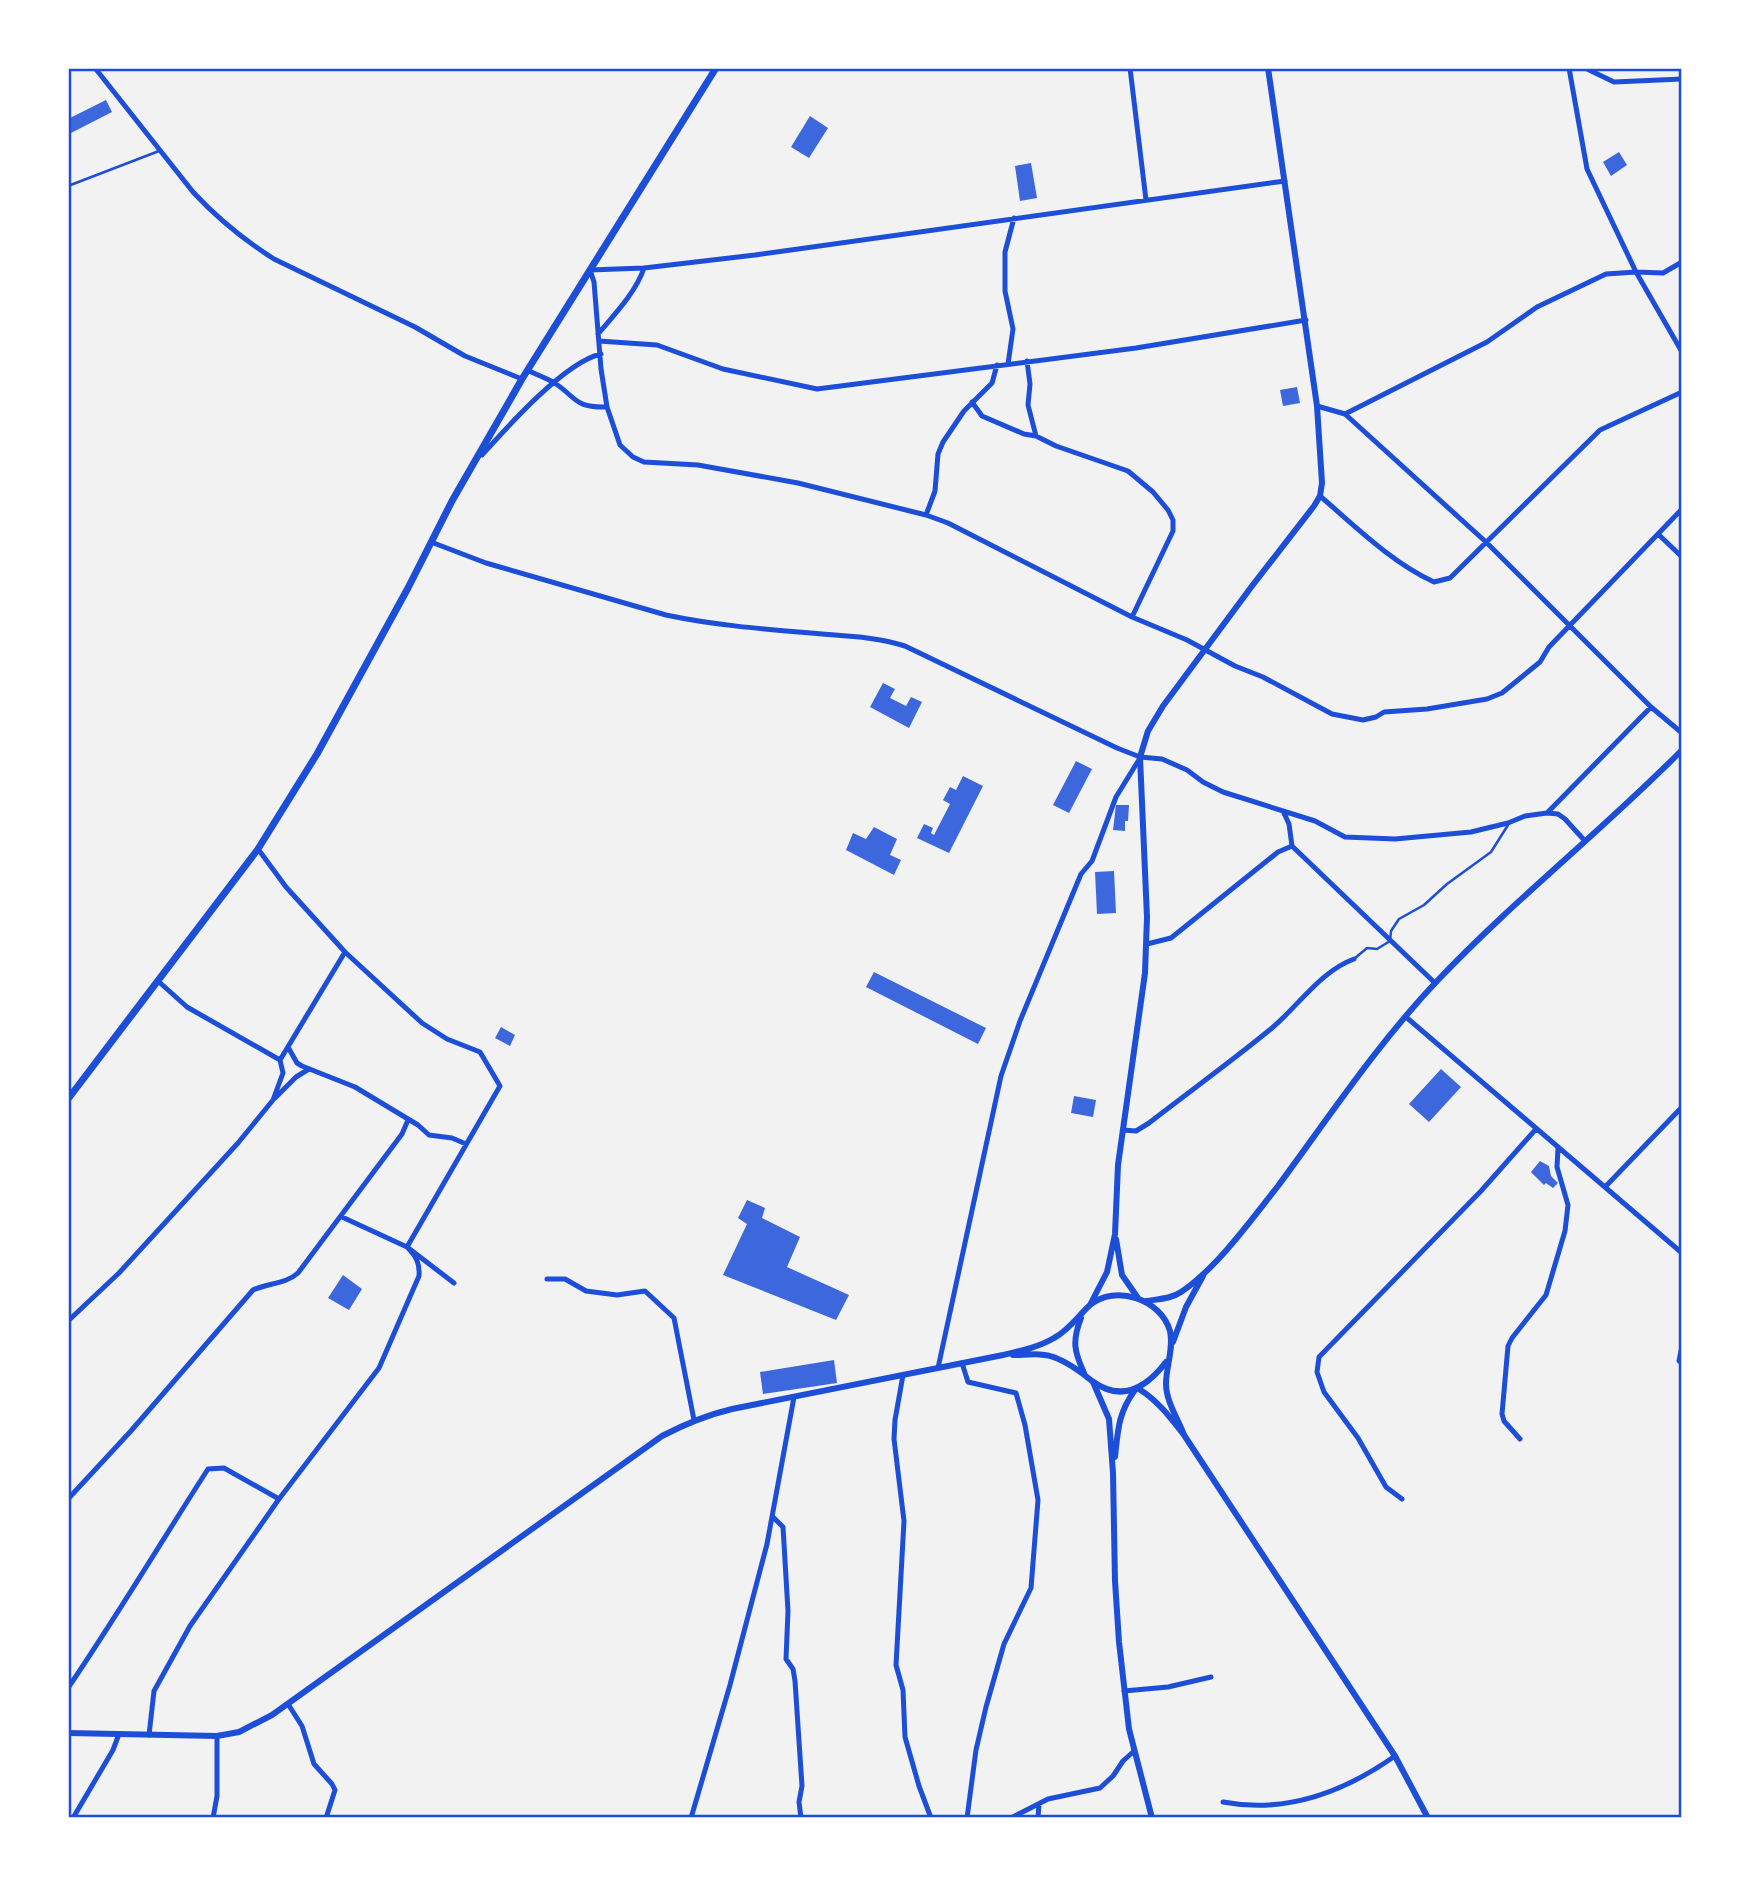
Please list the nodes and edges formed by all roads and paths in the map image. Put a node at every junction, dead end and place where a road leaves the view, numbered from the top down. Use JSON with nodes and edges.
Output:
{"nodes":[{"id":1,"x":96,"y":68,"type":"edge"},
{"id":2,"x":716,"y":68,"type":"edge"},
{"id":3,"x":1130,"y":68,"type":"edge"},
{"id":4,"x":1268,"y":68,"type":"edge"},
{"id":5,"x":1569,"y":68,"type":"edge"},
{"id":6,"x":1585,"y":68,"type":"edge"},
{"id":7,"x":1682,"y":79,"type":"edge"},
{"id":8,"x":159,"y":151,"type":"junction"},
{"id":9,"x":1285,"y":181,"type":"junction"},
{"id":10,"x":68,"y":186,"type":"edge"},
{"id":11,"x":1146,"y":200,"type":"junction"},
{"id":12,"x":1014,"y":218,"type":"junction"},
{"id":13,"x":1682,"y":262,"type":"edge"},
{"id":14,"x":645,"y":268,"type":"junction"},
{"id":15,"x":590,"y":270,"type":"junction"},
{"id":16,"x":1636,"y":272,"type":"junction"},
{"id":17,"x":1306,"y":320,"type":"junction"},
{"id":18,"x":598,"y":334,"type":"junction"},
{"id":19,"x":599,"y":341,"type":"junction"},
{"id":20,"x":1682,"y":352,"type":"edge"},
{"id":21,"x":601,"y":354,"type":"junction"},
{"id":22,"x":1027,"y":361,"type":"junction"},
{"id":23,"x":1008,"y":364,"type":"junction"},
{"id":24,"x":997,"y":365,"type":"junction"},
{"id":25,"x":527,"y":370,"type":"junction"},
{"id":26,"x":522,"y":379,"type":"junction"},
{"id":27,"x":553,"y":383,"type":"junction"},
{"id":28,"x":1682,"y":392,"type":"edge"},
{"id":29,"x":972,"y":402,"type":"junction"},
{"id":30,"x":1317,"y":406,"type":"junction"},
{"id":31,"x":607,"y":407,"type":"junction"},
{"id":32,"x":1345,"y":414,"type":"junction"},
{"id":33,"x":1035,"y":436,"type":"junction"},
{"id":34,"x":472,"y":465,"type":"junction"},
{"id":35,"x":1320,"y":496,"type":"junction"},
{"id":36,"x":1682,"y":509,"type":"edge"},
{"id":37,"x":926,"y":515,"type":"junction"},
{"id":38,"x":1658,"y":534,"type":"junction"},
{"id":39,"x":432,"y":542,"type":"junction"},
{"id":40,"x":1487,"y":542,"type":"junction"},
{"id":41,"x":1682,"y":557,"type":"edge"},
{"id":42,"x":1132,"y":617,"type":"junction"},
{"id":43,"x":1570,"y":627,"type":"junction"},
{"id":44,"x":1205,"y":649,"type":"junction"},
{"id":45,"x":1651,"y":707,"type":"junction"},
{"id":46,"x":1682,"y":733,"type":"edge"},
{"id":47,"x":1682,"y":750,"type":"edge"},
{"id":48,"x":1140,"y":757,"type":"junction"},
{"id":49,"x":1283,"y":811,"type":"junction"},
{"id":50,"x":1546,"y":813,"type":"junction"},
{"id":51,"x":1508,"y":823,"type":"junction"},
{"id":52,"x":1585,"y":841,"type":"junction"},
{"id":53,"x":1292,"y":846,"type":"junction"},
{"id":54,"x":258,"y":849,"type":"junction"},
{"id":55,"x":1390,"y":941,"type":"junction"},
{"id":56,"x":1147,"y":944,"type":"junction"},
{"id":57,"x":345,"y":952,"type":"junction"},
{"id":58,"x":1354,"y":959,"type":"joint"},
{"id":59,"x":158,"y":981,"type":"junction"},
{"id":60,"x":1435,"y":983,"type":"junction"},
{"id":61,"x":1406,"y":1017,"type":"junction"},
{"id":62,"x":288,"y":1046,"type":"junction"},
{"id":63,"x":280,"y":1060,"type":"junction"},
{"id":64,"x":309,"y":1069,"type":"junction"},
{"id":65,"x":68,"y":1099,"type":"edge"},
{"id":66,"x":273,"y":1100,"type":"junction"},
{"id":67,"x":1682,"y":1107,"type":"edge"},
{"id":68,"x":408,"y":1119,"type":"junction"},
{"id":69,"x":1536,"y":1129,"type":"junction"},
{"id":70,"x":1124,"y":1130,"type":"junction"},
{"id":71,"x":466,"y":1144,"type":"junction"},
{"id":72,"x":1558,"y":1149,"type":"junction"},
{"id":73,"x":1606,"y":1186,"type":"junction"},
{"id":74,"x":342,"y":1217,"type":"junction"},
{"id":75,"x":1115,"y":1234,"type":"junction"},
{"id":76,"x":407,"y":1247,"type":"junction"},
{"id":77,"x":1682,"y":1253,"type":"edge"},
{"id":78,"x":1206,"y":1271,"type":"junction"},
{"id":79,"x":547,"y":1279,"type":"dead end"},
{"id":80,"x":454,"y":1283,"type":"dead end"},
{"id":81,"x":1138,"y":1298,"type":"junction"},
{"id":82,"x":1146,"y":1301,"type":"junction"},
{"id":83,"x":1090,"y":1305,"type":"junction"},
{"id":84,"x":1082,"y":1316,"type":"junction"},
{"id":85,"x":68,"y":1321,"type":"edge"},
{"id":86,"x":1682,"y":1346,"type":"edge"},
{"id":87,"x":1171,"y":1347,"type":"junction"},
{"id":88,"x":1003,"y":1355,"type":"junction"},
{"id":89,"x":1167,"y":1361,"type":"junction"},
{"id":90,"x":962,"y":1363,"type":"junction"},
{"id":91,"x":1682,"y":1363,"type":"edge"},
{"id":92,"x":938,"y":1368,"type":"junction"},
{"id":93,"x":1084,"y":1373,"type":"junction"},
{"id":94,"x":903,"y":1375,"type":"junction"},
{"id":95,"x":1093,"y":1382,"type":"junction"},
{"id":96,"x":1137,"y":1390,"type":"junction"},
{"id":97,"x":794,"y":1396,"type":"junction"},
{"id":98,"x":694,"y":1420,"type":"junction"},
{"id":99,"x":1184,"y":1435,"type":"junction"},
{"id":100,"x":1520,"y":1439,"type":"dead end"},
{"id":101,"x":1113,"y":1473,"type":"junction"},
{"id":102,"x":68,"y":1499,"type":"edge"},
{"id":103,"x":279,"y":1499,"type":"junction"},
{"id":104,"x":1402,"y":1499,"type":"dead end"},
{"id":105,"x":773,"y":1517,"type":"junction"},
{"id":106,"x":1212,"y":1677,"type":"dead end"},
{"id":107,"x":68,"y":1688,"type":"edge"},
{"id":108,"x":1124,"y":1691,"type":"junction"},
{"id":109,"x":288,"y":1704,"type":"junction"},
{"id":110,"x":68,"y":1733,"type":"edge"},
{"id":111,"x":119,"y":1734,"type":"junction"},
{"id":112,"x":149,"y":1735,"type":"junction"},
{"id":113,"x":217,"y":1735,"type":"junction"},
{"id":114,"x":1133,"y":1752,"type":"junction"},
{"id":115,"x":1395,"y":1756,"type":"junction"},
{"id":116,"x":1223,"y":1802,"type":"dead end"},
{"id":117,"x":1039,"y":1804,"type":"junction"},
{"id":118,"x":73,"y":1818,"type":"edge"},
{"id":119,"x":213,"y":1818,"type":"edge"},
{"id":120,"x":326,"y":1818,"type":"edge"},
{"id":121,"x":691,"y":1818,"type":"edge"},
{"id":122,"x":801,"y":1818,"type":"edge"},
{"id":123,"x":931,"y":1818,"type":"edge"},
{"id":124,"x":967,"y":1818,"type":"edge"},
{"id":125,"x":1011,"y":1818,"type":"edge"},
{"id":126,"x":1038,"y":1818,"type":"edge"},
{"id":127,"x":1152,"y":1818,"type":"edge"},
{"id":128,"x":1428,"y":1818,"type":"edge"}],
"edges":[{"from":1,"to":8,"type":"street"},
{"from":2,"to":15,"type":"main road"},
{"from":3,"to":11,"type":"street"},
{"from":4,"to":9,"type":"street"},
{"from":5,"to":16,"type":"street"},
{"from":6,"to":7,"type":"street"},
{"from":8,"to":10,"type":"lane"},
{"from":8,"to":26,"type":"street"},
{"from":9,"to":11,"type":"street"},
{"from":9,"to":17,"type":"street"},
{"from":11,"to":12,"type":"street"},
{"from":12,"to":14,"type":"street"},
{"from":12,"to":23,"type":"street"},
{"from":13,"to":16,"type":"street"},
{"from":14,"to":15,"type":"street"},
{"from":14,"to":18,"type":"street"},
{"from":15,"to":18,"type":"street"},
{"from":15,"to":25,"type":"main road"},
{"from":16,"to":20,"type":"street"},
{"from":16,"to":32,"type":"street"},
{"from":17,"to":22,"type":"street"},
{"from":17,"to":30,"type":"street"},
{"from":18,"to":19,"type":"street"},
{"from":19,"to":21,"type":"street"},
{"from":19,"to":24,"type":"street"},
{"from":21,"to":27,"type":"street"},
{"from":21,"to":31,"type":"street"},
{"from":22,"to":23,"type":"street"},
{"from":22,"to":33,"type":"street"},
{"from":23,"to":24,"type":"street"},
{"from":24,"to":29,"type":"street"},
{"from":25,"to":26,"type":"main road"},
{"from":25,"to":27,"type":"street"},
{"from":26,"to":34,"type":"main road"},
{"from":27,"to":31,"type":"street"},
{"from":27,"to":34,"type":"street"},
{"from":28,"to":40,"type":"street"},
{"from":29,"to":33,"type":"street"},
{"from":29,"to":37,"type":"street"},
{"from":30,"to":32,"type":"street"},
{"from":30,"to":35,"type":"street"},
{"from":31,"to":37,"type":"street"},
{"from":32,"to":40,"type":"street"},
{"from":33,"to":42,"type":"street"},
{"from":34,"to":39,"type":"main road"},
{"from":35,"to":40,"type":"street"},
{"from":35,"to":44,"type":"street"},
{"from":36,"to":38,"type":"street"},
{"from":37,"to":42,"type":"street"},
{"from":38,"to":41,"type":"street"},
{"from":38,"to":43,"type":"street"},
{"from":39,"to":48,"type":"street"},
{"from":39,"to":54,"type":"main road"},
{"from":40,"to":43,"type":"street"},
{"from":42,"to":44,"type":"street"},
{"from":43,"to":44,"type":"street"},
{"from":43,"to":45,"type":"street"},
{"from":44,"to":48,"type":"street"},
{"from":45,"to":46,"type":"street"},
{"from":45,"to":50,"type":"street"},
{"from":47,"to":52,"type":"street"},
{"from":48,"to":49,"type":"street"},
{"from":48,"to":56,"type":"street"},
{"from":48,"to":92,"type":"street"},
{"from":49,"to":51,"type":"street"},
{"from":49,"to":53,"type":"street"},
{"from":50,"to":51,"type":"street"},
{"from":50,"to":52,"type":"street"},
{"from":51,"to":55,"type":"lane"},
{"from":52,"to":60,"type":"street"},
{"from":53,"to":55,"type":"street"},
{"from":53,"to":56,"type":"street"},
{"from":54,"to":57,"type":"street"},
{"from":54,"to":59,"type":"main road"},
{"from":55,"to":58,"type":"lane"},
{"from":55,"to":60,"type":"street"},
{"from":56,"to":70,"type":"street"},
{"from":57,"to":62,"type":"street"},
{"from":57,"to":71,"type":"street"},
{"from":58,"to":70,"type":"street"},
{"from":59,"to":63,"type":"street"},
{"from":59,"to":65,"type":"main road"},
{"from":60,"to":61,"type":"street"},
{"from":61,"to":69,"type":"street"},
{"from":61,"to":78,"type":"street"},
{"from":62,"to":63,"type":"street"},
{"from":62,"to":64,"type":"street"},
{"from":63,"to":66,"type":"street"},
{"from":64,"to":66,"type":"street"},
{"from":64,"to":68,"type":"street"},
{"from":66,"to":85,"type":"street"},
{"from":67,"to":73,"type":"street"},
{"from":68,"to":71,"type":"street"},
{"from":68,"to":74,"type":"street"},
{"from":69,"to":72,"type":"street"},
{"from":69,"to":104,"type":"street"},
{"from":70,"to":75,"type":"street"},
{"from":71,"to":76,"type":"street"},
{"from":72,"to":73,"type":"street"},
{"from":72,"to":100,"type":"street"},
{"from":73,"to":77,"type":"street"},
{"from":74,"to":76,"type":"street"},
{"from":74,"to":102,"type":"street"},
{"from":75,"to":81,"type":"street"},
{"from":75,"to":83,"type":"street"},
{"from":76,"to":80,"type":"street"},
{"from":76,"to":103,"type":"street"},
{"from":78,"to":82,"type":"street"},
{"from":78,"to":87,"type":"street"},
{"from":79,"to":98,"type":"street"},
{"from":81,"to":82,"type":"street"},
{"from":81,"to":83,"type":"street"},
{"from":82,"to":87,"type":"street"},
{"from":83,"to":84,"type":"street"},
{"from":84,"to":88,"type":"street"},
{"from":84,"to":93,"type":"street"},
{"from":86,"to":91,"type":"street"},
{"from":87,"to":89,"type":"street"},
{"from":88,"to":90,"type":"street"},
{"from":88,"to":93,"type":"street"},
{"from":89,"to":96,"type":"street"},
{"from":89,"to":99,"type":"street"},
{"from":90,"to":92,"type":"street"},
{"from":90,"to":124,"type":"street"},
{"from":92,"to":94,"type":"street"},
{"from":93,"to":95,"type":"street"},
{"from":94,"to":97,"type":"street"},
{"from":94,"to":123,"type":"street"},
{"from":95,"to":96,"type":"street"},
{"from":95,"to":101,"type":"street"},
{"from":96,"to":99,"type":"street"},
{"from":96,"to":101,"type":"street"},
{"from":97,"to":98,"type":"street"},
{"from":97,"to":105,"type":"street"},
{"from":98,"to":109,"type":"street"},
{"from":99,"to":115,"type":"street"},
{"from":101,"to":108,"type":"street"},
{"from":103,"to":107,"type":"street"},
{"from":103,"to":112,"type":"street"},
{"from":105,"to":121,"type":"street"},
{"from":105,"to":122,"type":"street"},
{"from":106,"to":108,"type":"street"},
{"from":108,"to":114,"type":"street"},
{"from":109,"to":113,"type":"street"},
{"from":109,"to":120,"type":"street"},
{"from":110,"to":111,"type":"street"},
{"from":111,"to":112,"type":"street"},
{"from":111,"to":118,"type":"street"},
{"from":112,"to":113,"type":"street"},
{"from":113,"to":119,"type":"street"},
{"from":114,"to":117,"type":"street"},
{"from":114,"to":127,"type":"street"},
{"from":115,"to":116,"type":"street"},
{"from":115,"to":128,"type":"street"},
{"from":117,"to":125,"type":"street"},
{"from":117,"to":126,"type":"street"}]}
